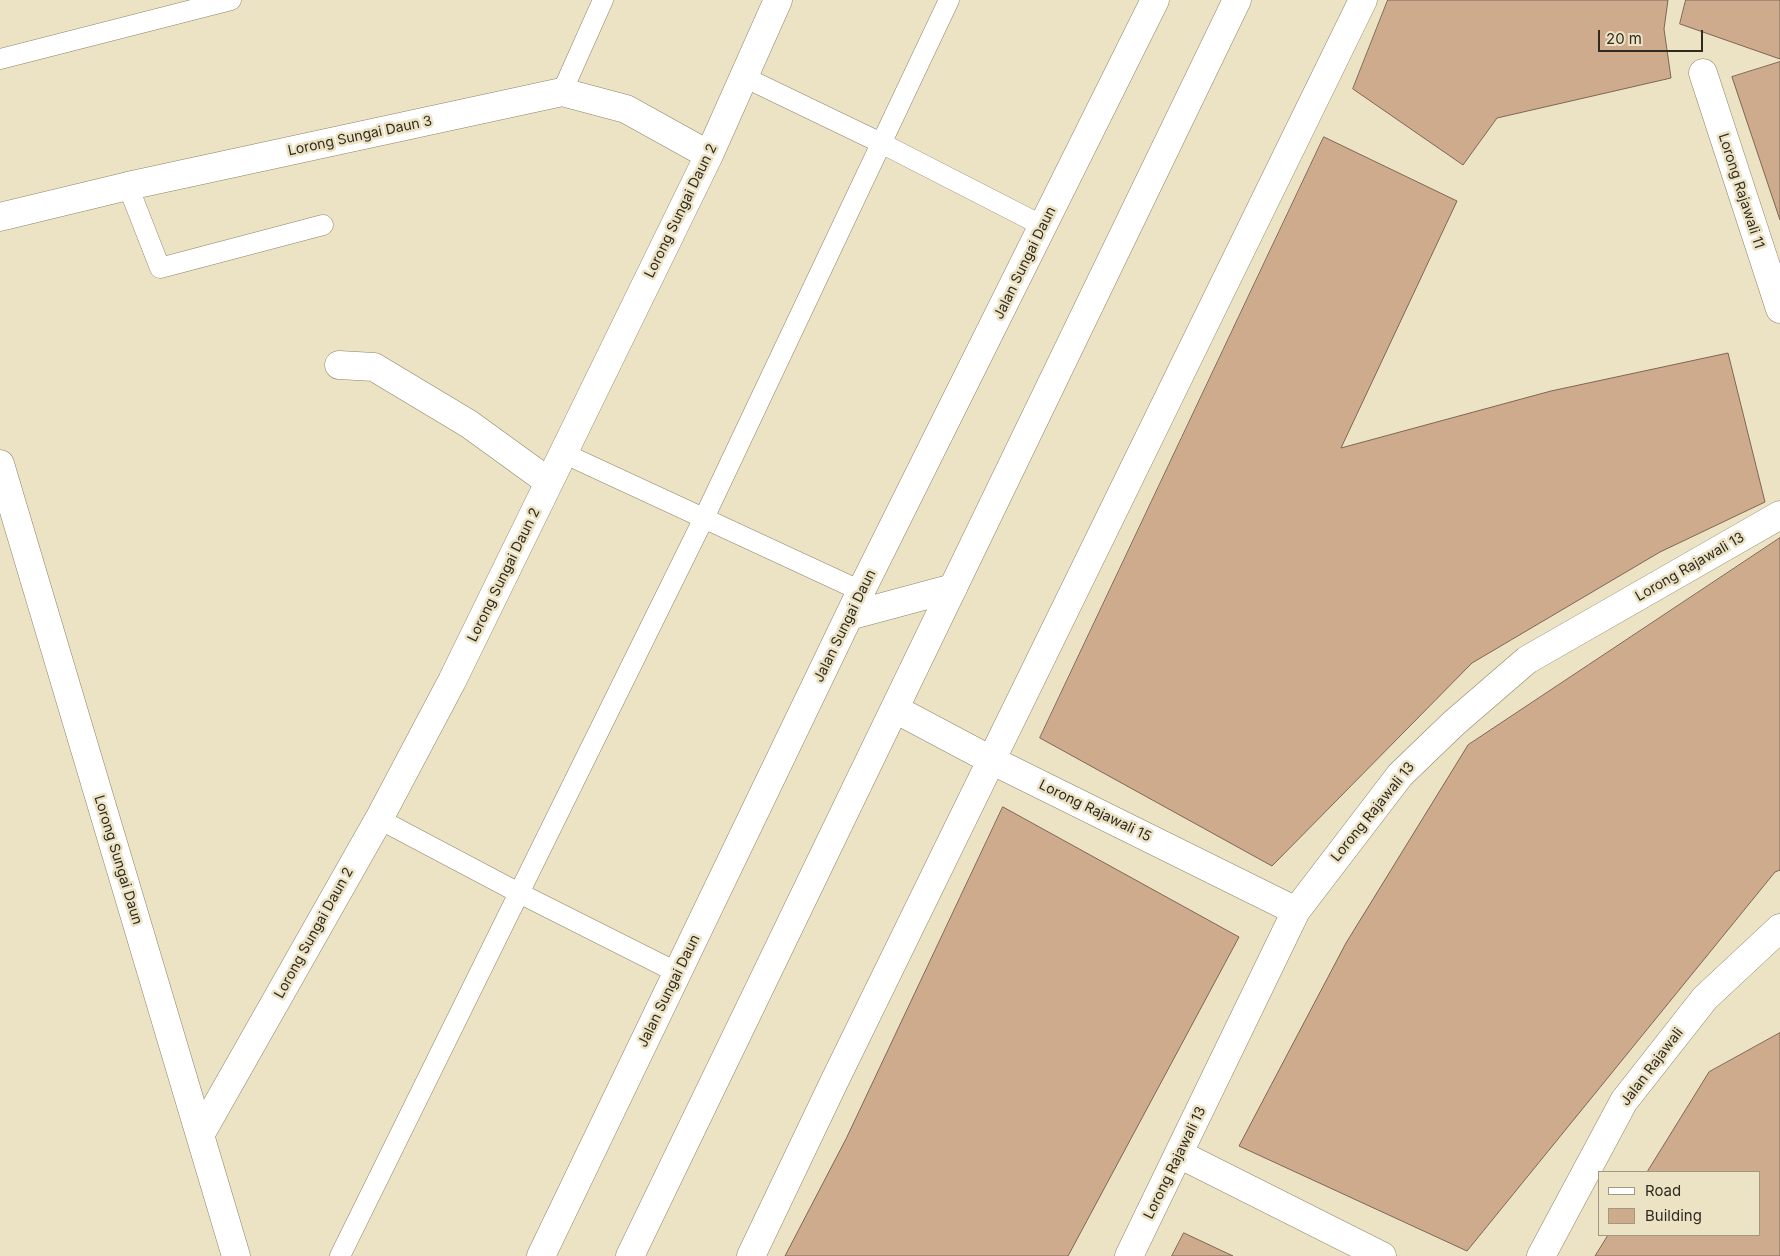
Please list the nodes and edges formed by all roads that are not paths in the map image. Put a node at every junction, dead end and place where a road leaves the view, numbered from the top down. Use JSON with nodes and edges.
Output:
{"nodes":[{"id":1,"x":231,"y":0,"type":"edge"},
{"id":2,"x":603,"y":0,"type":"edge"},
{"id":3,"x":778,"y":0,"type":"edge"},
{"id":4,"x":949,"y":0,"type":"edge"},
{"id":5,"x":1155,"y":0,"type":"edge"},
{"id":6,"x":1237,"y":0,"type":"edge"},
{"id":7,"x":1363,"y":0,"type":"edge"},
{"id":8,"x":0,"y":59,"type":"edge"},
{"id":9,"x":1703,"y":74,"type":"dead end"},
{"id":10,"x":744,"y":77,"type":"junction"},
{"id":11,"x":562,"y":92,"type":"junction"},
{"id":12,"x":881,"y":143,"type":"junction"},
{"id":13,"x":709,"y":155,"type":"junction"},
{"id":14,"x":128,"y":186,"type":"junction"},
{"id":15,"x":0,"y":217,"type":"edge"},
{"id":16,"x":323,"y":225,"type":"dead end"},
{"id":17,"x":1043,"y":226,"type":"junction"},
{"id":18,"x":1780,"y":309,"type":"edge"},
{"id":19,"x":339,"y":365,"type":"dead end"},
{"id":20,"x":563,"y":453,"type":"junction"},
{"id":21,"x":0,"y":464,"type":"edge"},
{"id":22,"x":549,"y":482,"type":"junction"},
{"id":23,"x":1780,"y":515,"type":"edge"},
{"id":24,"x":704,"y":518,"type":"junction"},
{"id":25,"x":953,"y":588,"type":"junction"},
{"id":26,"x":861,"y":591,"type":"junction"},
{"id":27,"x":850,"y":616,"type":"junction"},
{"id":28,"x":895,"y":709,"type":"junction"},
{"id":29,"x":991,"y":760,"type":"junction"},
{"id":30,"x":379,"y":819,"type":"junction"},
{"id":31,"x":519,"y":894,"type":"junction"},
{"id":32,"x":1296,"y":911,"type":"junction"},
{"id":33,"x":1780,"y":928,"type":"edge"},
{"id":34,"x":678,"y":973,"type":"junction"},
{"id":35,"x":200,"y":1135,"type":"junction"},
{"id":36,"x":1179,"y":1154,"type":"junction"},
{"id":37,"x":236,"y":1256,"type":"edge"},
{"id":38,"x":340,"y":1256,"type":"edge"},
{"id":39,"x":542,"y":1256,"type":"edge"},
{"id":40,"x":630,"y":1256,"type":"edge"},
{"id":41,"x":751,"y":1256,"type":"edge"},
{"id":42,"x":1130,"y":1256,"type":"edge"},
{"id":43,"x":1382,"y":1256,"type":"edge"},
{"id":44,"x":1541,"y":1256,"type":"edge"}],
"edges":[{"from":1,"to":8,"type":"lane"},
{"from":2,"to":11,"type":"lane"},
{"from":3,"to":10,"type":"street","name":"Lorong Sungai Daun 2"},
{"from":4,"to":12,"type":"lane"},
{"from":5,"to":17,"type":"street","name":"Jalan Sungai Daun"},
{"from":6,"to":25,"type":"street"},
{"from":7,"to":29,"type":"street"},
{"from":9,"to":18,"type":"street","name":"Lorong Rajawali 11"},
{"from":10,"to":12,"type":"lane"},
{"from":10,"to":13,"type":"street","name":"Lorong Sungai Daun 2"},
{"from":11,"to":13,"type":"street","name":"Lorong Sungai Daun 3"},
{"from":11,"to":14,"type":"street","name":"Lorong Sungai Daun 3"},
{"from":12,"to":17,"type":"lane"},
{"from":12,"to":24,"type":"lane"},
{"from":13,"to":20,"type":"street","name":"Lorong Sungai Daun 2"},
{"from":14,"to":15,"type":"street","name":"Lorong Sungai Daun 3"},
{"from":14,"to":16,"type":"lane"},
{"from":17,"to":26,"type":"street","name":"Jalan Sungai Daun"},
{"from":19,"to":22,"type":"street"},
{"from":20,"to":22,"type":"street","name":"Lorong Sungai Daun 2"},
{"from":20,"to":24,"type":"lane"},
{"from":21,"to":35,"type":"street","name":"Lorong Sungai Daun"},
{"from":22,"to":30,"type":"street","name":"Lorong Sungai Daun 2"},
{"from":23,"to":32,"type":"street","name":"Lorong Rajawali 13"},
{"from":24,"to":26,"type":"lane"},
{"from":24,"to":31,"type":"lane"},
{"from":25,"to":27,"type":"street"},
{"from":25,"to":28,"type":"street"},
{"from":26,"to":27,"type":"street","name":"Jalan Sungai Daun"},
{"from":27,"to":34,"type":"street","name":"Jalan Sungai Daun"},
{"from":28,"to":29,"type":"street","name":"Lorong Rajawali 15"},
{"from":28,"to":40,"type":"street"},
{"from":29,"to":32,"type":"street","name":"Lorong Rajawali 15"},
{"from":29,"to":41,"type":"street"},
{"from":30,"to":31,"type":"lane"},
{"from":30,"to":35,"type":"street","name":"Lorong Sungai Daun 2"},
{"from":31,"to":34,"type":"lane"},
{"from":31,"to":38,"type":"lane"},
{"from":32,"to":36,"type":"street","name":"Lorong Rajawali 13"},
{"from":33,"to":44,"type":"street","name":"Jalan Rajawali"},
{"from":34,"to":39,"type":"street","name":"Jalan Sungai Daun"},
{"from":35,"to":37,"type":"street","name":"Lorong Sungai Daun"},
{"from":36,"to":42,"type":"street","name":"Lorong Rajawali 13"},
{"from":36,"to":43,"type":"street"}]}
